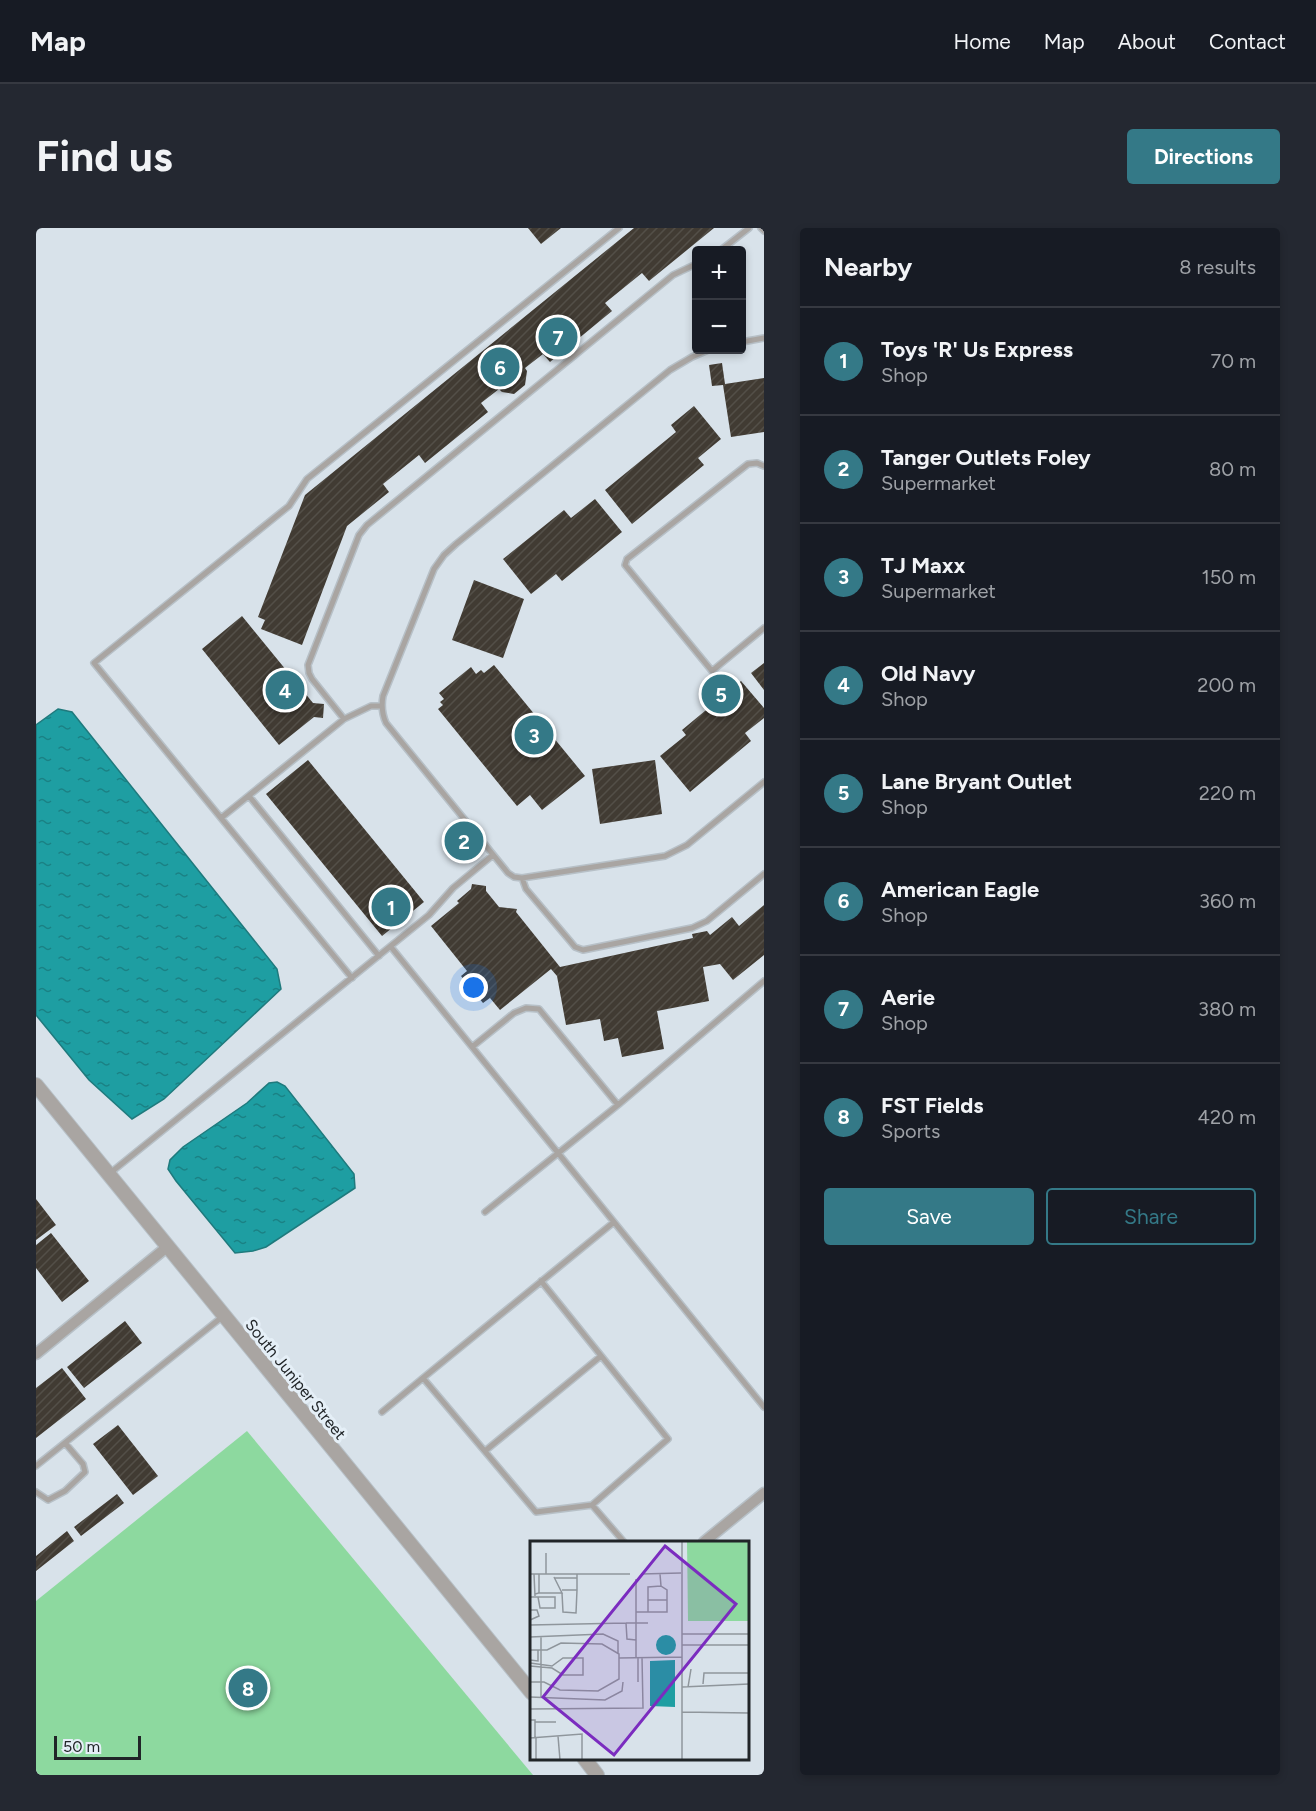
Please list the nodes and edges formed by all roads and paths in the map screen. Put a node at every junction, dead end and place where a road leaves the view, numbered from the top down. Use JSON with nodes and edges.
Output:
{"nodes":[{"id":1,"x":619,"y":228,"type":"edge"},
{"id":2,"x":749,"y":228,"type":"edge"},
{"id":3,"x":761,"y":228,"type":"edge"},
{"id":4,"x":764,"y":231,"type":"edge"},
{"id":5,"x":726,"y":246,"type":"edge"},
{"id":6,"x":692,"y":266,"type":"edge"},
{"id":7,"x":764,"y":338,"type":"edge"},
{"id":8,"x":746,"y":341,"type":"edge"},
{"id":9,"x":699,"y":354,"type":"edge"},
{"id":10,"x":764,"y":466,"type":"edge"},
{"id":11,"x":764,"y":628,"type":"edge"},
{"id":12,"x":381,"y":706,"type":"junction"},
{"id":13,"x":344,"y":719,"type":"junction"},
{"id":14,"x":764,"y":782,"type":"edge"},
{"id":15,"x":249,"y":796,"type":"junction"},
{"id":16,"x":221,"y":818,"type":"junction"},
{"id":17,"x":493,"y":855,"type":"junction"},
{"id":18,"x":764,"y":874,"type":"edge"},
{"id":19,"x":522,"y":879,"type":"junction"},
{"id":20,"x":391,"y":947,"type":"junction"},
{"id":21,"x":379,"y":956,"type":"junction"},
{"id":22,"x":352,"y":978,"type":"junction"},
{"id":23,"x":764,"y":981,"type":"edge"},
{"id":24,"x":472,"y":1047,"type":"junction"},
{"id":25,"x":36,"y":1085,"type":"edge"},
{"id":26,"x":618,"y":1105,"type":"junction"},
{"id":27,"x":559,"y":1154,"type":"junction"},
{"id":28,"x":109,"y":1175,"type":"junction"},
{"id":29,"x":485,"y":1212,"type":"dead end"},
{"id":30,"x":614,"y":1222,"type":"junction"},
{"id":31,"x":167,"y":1247,"type":"junction"},
{"id":32,"x":540,"y":1281,"type":"junction"},
{"id":33,"x":223,"y":1316,"type":"junction"},
{"id":34,"x":36,"y":1354,"type":"edge"},
{"id":35,"x":600,"y":1356,"type":"junction"},
{"id":36,"x":423,"y":1378,"type":"junction"},
{"id":37,"x":764,"y":1407,"type":"edge"},
{"id":38,"x":382,"y":1412,"type":"dead end"},
{"id":39,"x":65,"y":1443,"type":"junction"},
{"id":40,"x":485,"y":1451,"type":"junction"},
{"id":41,"x":36,"y":1466,"type":"edge"},
{"id":42,"x":36,"y":1492,"type":"edge"},
{"id":43,"x":764,"y":1493,"type":"edge"},
{"id":44,"x":592,"y":1505,"type":"junction"},
{"id":45,"x":623,"y":1541,"type":"edge"},
{"id":46,"x":705,"y":1541,"type":"edge"},
{"id":47,"x":530,"y":1689,"type":"edge"},
{"id":48,"x":586,"y":1760,"type":"edge"},
{"id":49,"x":597,"y":1775,"type":"edge"}],
"edges":[{"from":1,"to":16,"type":"lane"},
{"from":2,"to":5,"type":"lane"},
{"from":3,"to":4,"type":"lane"},
{"from":6,"to":13,"type":"lane"},
{"from":7,"to":8,"type":"lane"},
{"from":9,"to":12,"type":"lane"},
{"from":10,"to":11,"type":"lane"},
{"from":12,"to":13,"type":"lane"},
{"from":12,"to":17,"type":"lane"},
{"from":13,"to":15,"type":"lane"},
{"from":14,"to":19,"type":"lane"},
{"from":15,"to":16,"type":"lane"},
{"from":15,"to":21,"type":"lane"},
{"from":16,"to":22,"type":"lane"},
{"from":17,"to":19,"type":"lane"},
{"from":17,"to":20,"type":"lane"},
{"from":18,"to":19,"type":"lane"},
{"from":20,"to":21,"type":"lane"},
{"from":20,"to":24,"type":"lane"},
{"from":21,"to":22,"type":"lane"},
{"from":22,"to":28,"type":"lane"},
{"from":23,"to":26,"type":"lane"},
{"from":24,"to":26,"type":"lane"},
{"from":24,"to":27,"type":"lane"},
{"from":25,"to":28,"type":"street","name":"South Juniper Street"},
{"from":26,"to":27,"type":"lane"},
{"from":27,"to":29,"type":"lane"},
{"from":27,"to":30,"type":"lane"},
{"from":28,"to":31,"type":"street","name":"South Juniper Street"},
{"from":30,"to":32,"type":"lane"},
{"from":30,"to":37,"type":"lane"},
{"from":31,"to":33,"type":"street","name":"South Juniper Street"},
{"from":31,"to":34,"type":"street"},
{"from":32,"to":35,"type":"lane"},
{"from":32,"to":36,"type":"lane"},
{"from":33,"to":39,"type":"lane"},
{"from":33,"to":47,"type":"street","name":"South Juniper Street"},
{"from":35,"to":40,"type":"lane"},
{"from":35,"to":44,"type":"lane"},
{"from":36,"to":38,"type":"lane"},
{"from":36,"to":40,"type":"lane"},
{"from":39,"to":41,"type":"lane"},
{"from":39,"to":42,"type":"lane"},
{"from":40,"to":44,"type":"lane"},
{"from":43,"to":46,"type":"street"},
{"from":44,"to":45,"type":"lane"},
{"from":48,"to":49,"type":"street"}]}
